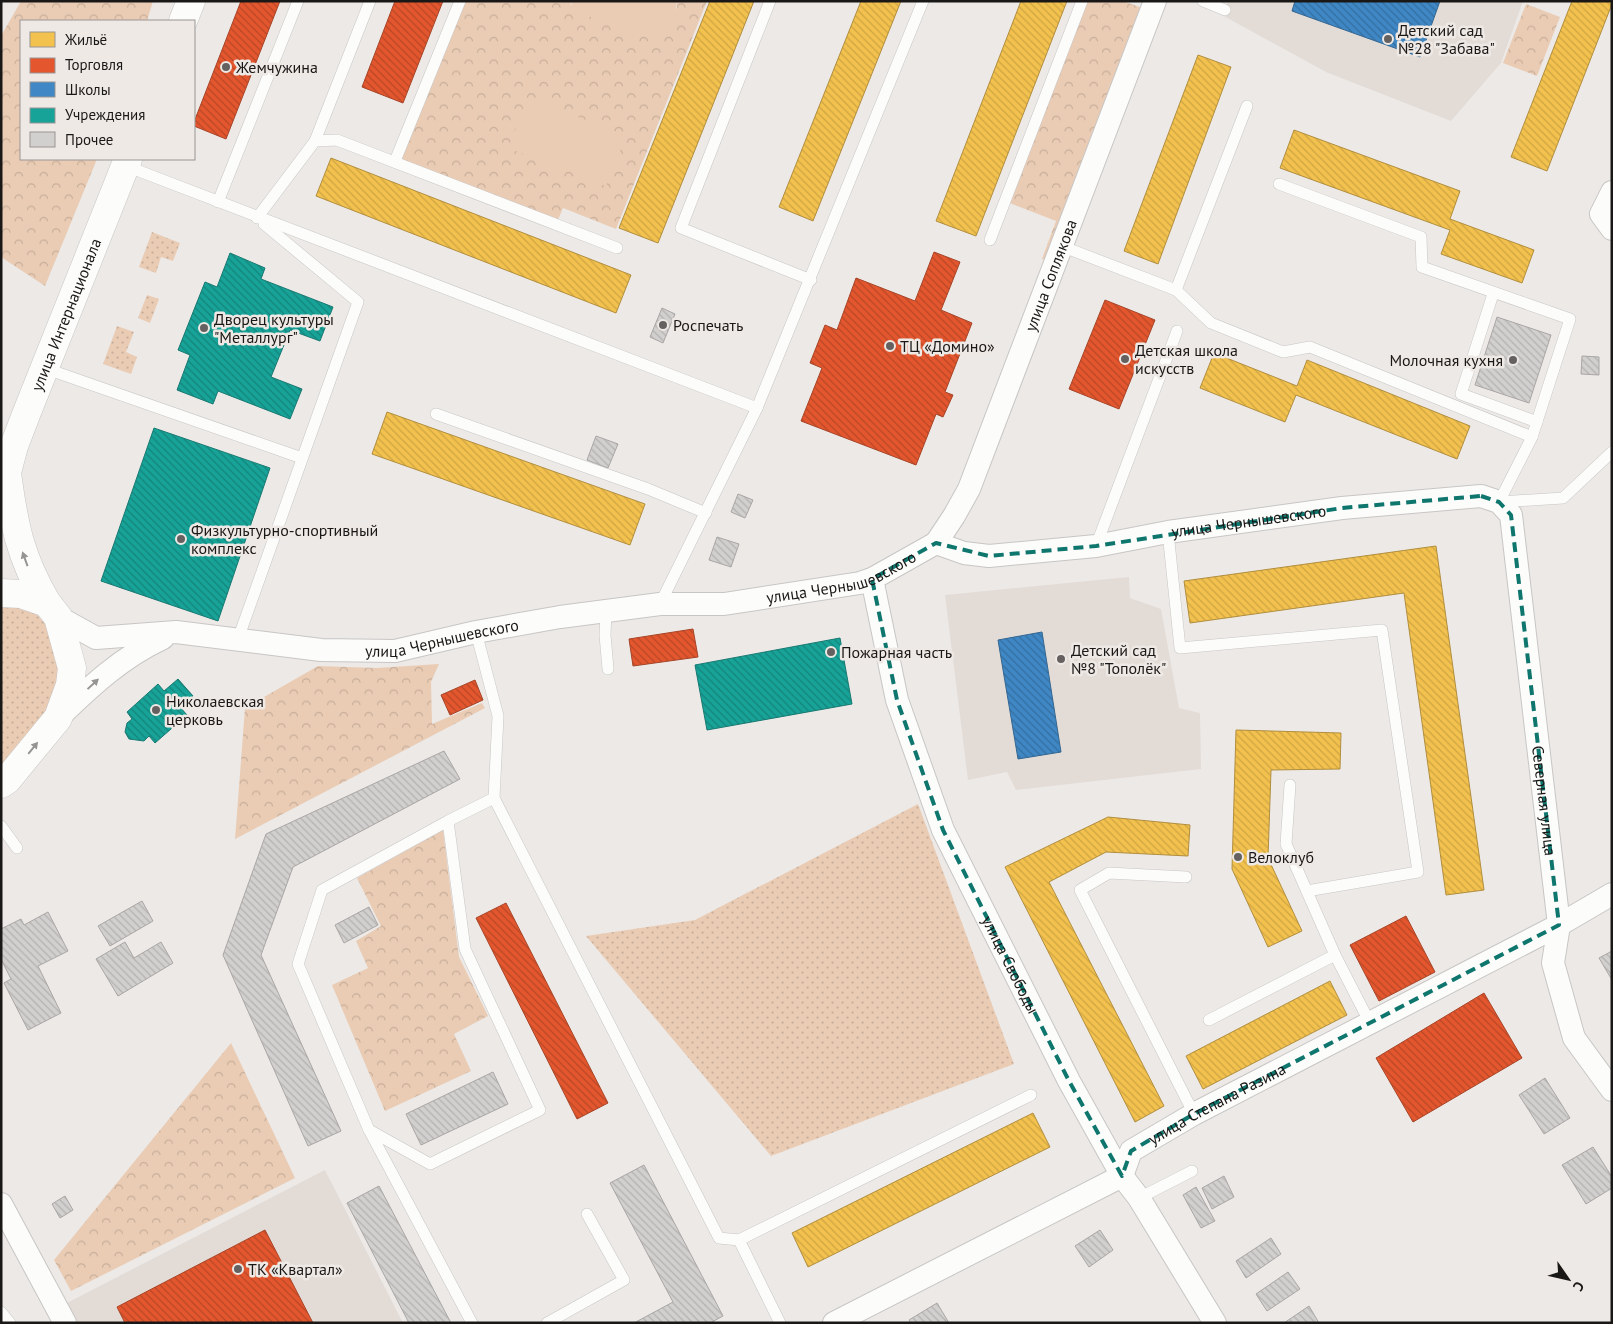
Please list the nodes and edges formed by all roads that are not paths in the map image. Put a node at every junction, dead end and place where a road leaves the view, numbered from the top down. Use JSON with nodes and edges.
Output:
{"nodes":[{"id":1,"x":191,"y":1,"type":"edge"},
{"id":2,"x":298,"y":1,"type":"edge"},
{"id":3,"x":370,"y":1,"type":"edge"},
{"id":4,"x":460,"y":1,"type":"edge"},
{"id":5,"x":770,"y":1,"type":"edge"},
{"id":6,"x":923,"y":1,"type":"edge"},
{"id":7,"x":1082,"y":1,"type":"edge"},
{"id":8,"x":1155,"y":1,"type":"edge"},
{"id":9,"x":1202,"y":1,"type":"edge"},
{"id":10,"x":1225,"y":10,"type":"dead end"},
{"id":11,"x":183,"y":20,"type":"edge"},
{"id":12,"x":1247,"y":106,"type":"dead end"},
{"id":13,"x":315,"y":141,"type":"junction"},
{"id":14,"x":395,"y":161,"type":"junction"},
{"id":15,"x":127,"y":162,"type":"edge"},
{"id":16,"x":1279,"y":184,"type":"dead end"},
{"id":17,"x":1612,"y":192,"type":"edge"},
{"id":18,"x":218,"y":202,"type":"junction"},
{"id":19,"x":257,"y":218,"type":"junction"},
{"id":20,"x":1612,"y":229,"type":"edge"},
{"id":21,"x":990,"y":240,"type":"dead end"},
{"id":22,"x":1062,"y":246,"type":"junction"},
{"id":23,"x":616,"y":248,"type":"dead end"},
{"id":24,"x":811,"y":280,"type":"junction"},
{"id":25,"x":1176,"y":290,"type":"junction"},
{"id":26,"x":1493,"y":294,"type":"junction"},
{"id":27,"x":1177,"y":331,"type":"dead end"},
{"id":28,"x":44,"y":367,"type":"junction"},
{"id":29,"x":757,"y":408,"type":"junction"},
{"id":30,"x":436,"y":414,"type":"dead end"},
{"id":31,"x":1537,"y":422,"type":"junction"},
{"id":32,"x":1532,"y":437,"type":"junction"},
{"id":33,"x":1612,"y":452,"type":"edge"},
{"id":34,"x":302,"y":458,"type":"junction"},
{"id":35,"x":4,"y":483,"type":"edge"},
{"id":36,"x":1500,"y":502,"type":"junction"},
{"id":37,"x":706,"y":513,"type":"junction"},
{"id":38,"x":1168,"y":532,"type":"junction"},
{"id":39,"x":936,"y":543,"type":"junction"},
{"id":40,"x":1096,"y":546,"type":"junction"},
{"id":41,"x":872,"y":579,"type":"junction"},
{"id":42,"x":1,"y":593,"type":"edge"},
{"id":43,"x":660,"y":604,"type":"junction"},
{"id":44,"x":52,"y":610,"type":"junction"},
{"id":45,"x":606,"y":611,"type":"junction"},
{"id":46,"x":176,"y":632,"type":"junction"},
{"id":47,"x":476,"y":632,"type":"junction"},
{"id":48,"x":238,"y":639,"type":"junction"},
{"id":49,"x":608,"y":669,"type":"dead end"},
{"id":50,"x":58,"y":718,"type":"junction"},
{"id":51,"x":3,"y":784,"type":"edge"},
{"id":52,"x":1290,"y":785,"type":"dead end"},
{"id":53,"x":494,"y":798,"type":"junction"},
{"id":54,"x":448,"y":821,"type":"junction"},
{"id":55,"x":1,"y":826,"type":"edge"},
{"id":56,"x":17,"y":848,"type":"dead end"},
{"id":57,"x":1186,"y":877,"type":"dead end"},
{"id":58,"x":1307,"y":891,"type":"junction"},
{"id":59,"x":1612,"y":894,"type":"edge"},
{"id":60,"x":1559,"y":925,"type":"junction"},
{"id":61,"x":1335,"y":955,"type":"junction"},
{"id":62,"x":1210,"y":1020,"type":"dead end"},
{"id":63,"x":1370,"y":1023,"type":"junction"},
{"id":64,"x":1612,"y":1090,"type":"edge"},
{"id":65,"x":1031,"y":1095,"type":"dead end"},
{"id":66,"x":1194,"y":1114,"type":"junction"},
{"id":67,"x":369,"y":1130,"type":"junction"},
{"id":68,"x":1192,"y":1171,"type":"dead end"},
{"id":69,"x":1122,"y":1176,"type":"junction"},
{"id":70,"x":1139,"y":1198,"type":"junction"},
{"id":71,"x":1,"y":1204,"type":"edge"},
{"id":72,"x":587,"y":1214,"type":"dead end"},
{"id":73,"x":739,"y":1240,"type":"junction"},
{"id":74,"x":1,"y":1312,"type":"edge"},
{"id":75,"x":862,"y":1316,"type":"edge"},
{"id":76,"x":10,"y":1323,"type":"edge"},
{"id":77,"x":65,"y":1323,"type":"edge"},
{"id":78,"x":472,"y":1323,"type":"edge"},
{"id":79,"x":547,"y":1323,"type":"edge"},
{"id":80,"x":780,"y":1323,"type":"edge"},
{"id":81,"x":834,"y":1323,"type":"edge"},
{"id":82,"x":1215,"y":1323,"type":"edge"}],
"edges":[{"from":1,"to":11,"type":"main road"},
{"from":2,"to":18,"type":"lane"},
{"from":3,"to":13,"type":"lane"},
{"from":4,"to":14,"type":"lane"},
{"from":5,"to":24,"type":"lane"},
{"from":6,"to":24,"type":"lane"},
{"from":7,"to":21,"type":"lane"},
{"from":8,"to":22,"type":"street","name":"улица Соплякова"},
{"from":9,"to":10,"type":"lane"},
{"from":12,"to":25,"type":"lane"},
{"from":13,"to":14,"type":"lane"},
{"from":13,"to":19,"type":"lane"},
{"from":14,"to":23,"type":"lane"},
{"from":15,"to":18,"type":"lane"},
{"from":15,"to":28,"type":"main road","name":"улица Интернационала"},
{"from":16,"to":26,"type":"lane"},
{"from":17,"to":20,"type":"street"},
{"from":18,"to":19,"type":"lane"},
{"from":19,"to":29,"type":"lane"},
{"from":19,"to":34,"type":"lane"},
{"from":22,"to":25,"type":"lane"},
{"from":22,"to":39,"type":"street","name":"улица Соплякова"},
{"from":24,"to":29,"type":"lane"},
{"from":25,"to":32,"type":"lane"},
{"from":26,"to":31,"type":"lane"},
{"from":26,"to":31,"type":"lane"},
{"from":27,"to":40,"type":"lane"},
{"from":28,"to":34,"type":"lane"},
{"from":28,"to":35,"type":"main road","name":"улица Интернационала"},
{"from":29,"to":37,"type":"lane"},
{"from":30,"to":37,"type":"lane"},
{"from":31,"to":32,"type":"lane"},
{"from":32,"to":36,"type":"lane"},
{"from":33,"to":36,"type":"lane"},
{"from":34,"to":48,"type":"lane"},
{"from":44,"to":35,"type":"main road","name":"улица Интернационала","one_way":true},
{"from":36,"to":38,"type":"street","name":"улица Чернышевского"},
{"from":36,"to":60,"type":"street","name":"Северная улица"},
{"from":37,"to":43,"type":"lane"},
{"from":38,"to":40,"type":"street","name":"улица Чернышевского"},
{"from":38,"to":58,"type":"lane"},
{"from":39,"to":40,"type":"street","name":"улица Чернышевского"},
{"from":39,"to":41,"type":"street","name":"улица Чернышевского"},
{"from":41,"to":43,"type":"street","name":"улица Чернышевского"},
{"from":41,"to":69,"type":"street","name":"улица Свободы"},
{"from":42,"to":44,"type":"main road"},
{"from":43,"to":45,"type":"street","name":"улица Чернышевского"},
{"from":44,"to":46,"type":"street","name":"улица Чернышевского"},
{"from":44,"to":50,"type":"main road","name":"улица Интернационала"},
{"from":45,"to":47,"type":"street","name":"улица Чернышевского"},
{"from":45,"to":49,"type":"lane"},
{"from":46,"to":48,"type":"street","name":"улица Чернышевского"},
{"from":50,"to":46,"type":"street","one_way":true},
{"from":47,"to":48,"type":"street","name":"улица Чернышевского"},
{"from":47,"to":53,"type":"lane"},
{"from":51,"to":50,"type":"main road","name":"улица Интернационала","one_way":true},
{"from":52,"to":58,"type":"lane"},
{"from":53,"to":54,"type":"lane"},
{"from":53,"to":73,"type":"lane"},
{"from":54,"to":67,"type":"lane"},
{"from":54,"to":67,"type":"lane"},
{"from":55,"to":56,"type":"lane"},
{"from":57,"to":66,"type":"lane"},
{"from":58,"to":61,"type":"lane"},
{"from":59,"to":60,"type":"street","name":"улица Степана Разина"},
{"from":60,"to":63,"type":"street","name":"улица Степана Разина"},
{"from":60,"to":64,"type":"street","name":"Северная улица"},
{"from":61,"to":62,"type":"lane"},
{"from":61,"to":63,"type":"lane"},
{"from":63,"to":66,"type":"street","name":"улица Степана Разина"},
{"from":65,"to":73,"type":"lane"},
{"from":66,"to":69,"type":"street","name":"улица Степана Разина"},
{"from":67,"to":78,"type":"lane"},
{"from":68,"to":70,"type":"lane"},
{"from":69,"to":70,"type":"street","name":"улица Свободы"},
{"from":69,"to":75,"type":"street"},
{"from":70,"to":82,"type":"street","name":"улица Свободы"},
{"from":71,"to":77,"type":"street"},
{"from":72,"to":79,"type":"lane"},
{"from":73,"to":80,"type":"lane"},
{"from":74,"to":76,"type":"lane"},
{"from":75,"to":81,"type":"street"}]}
